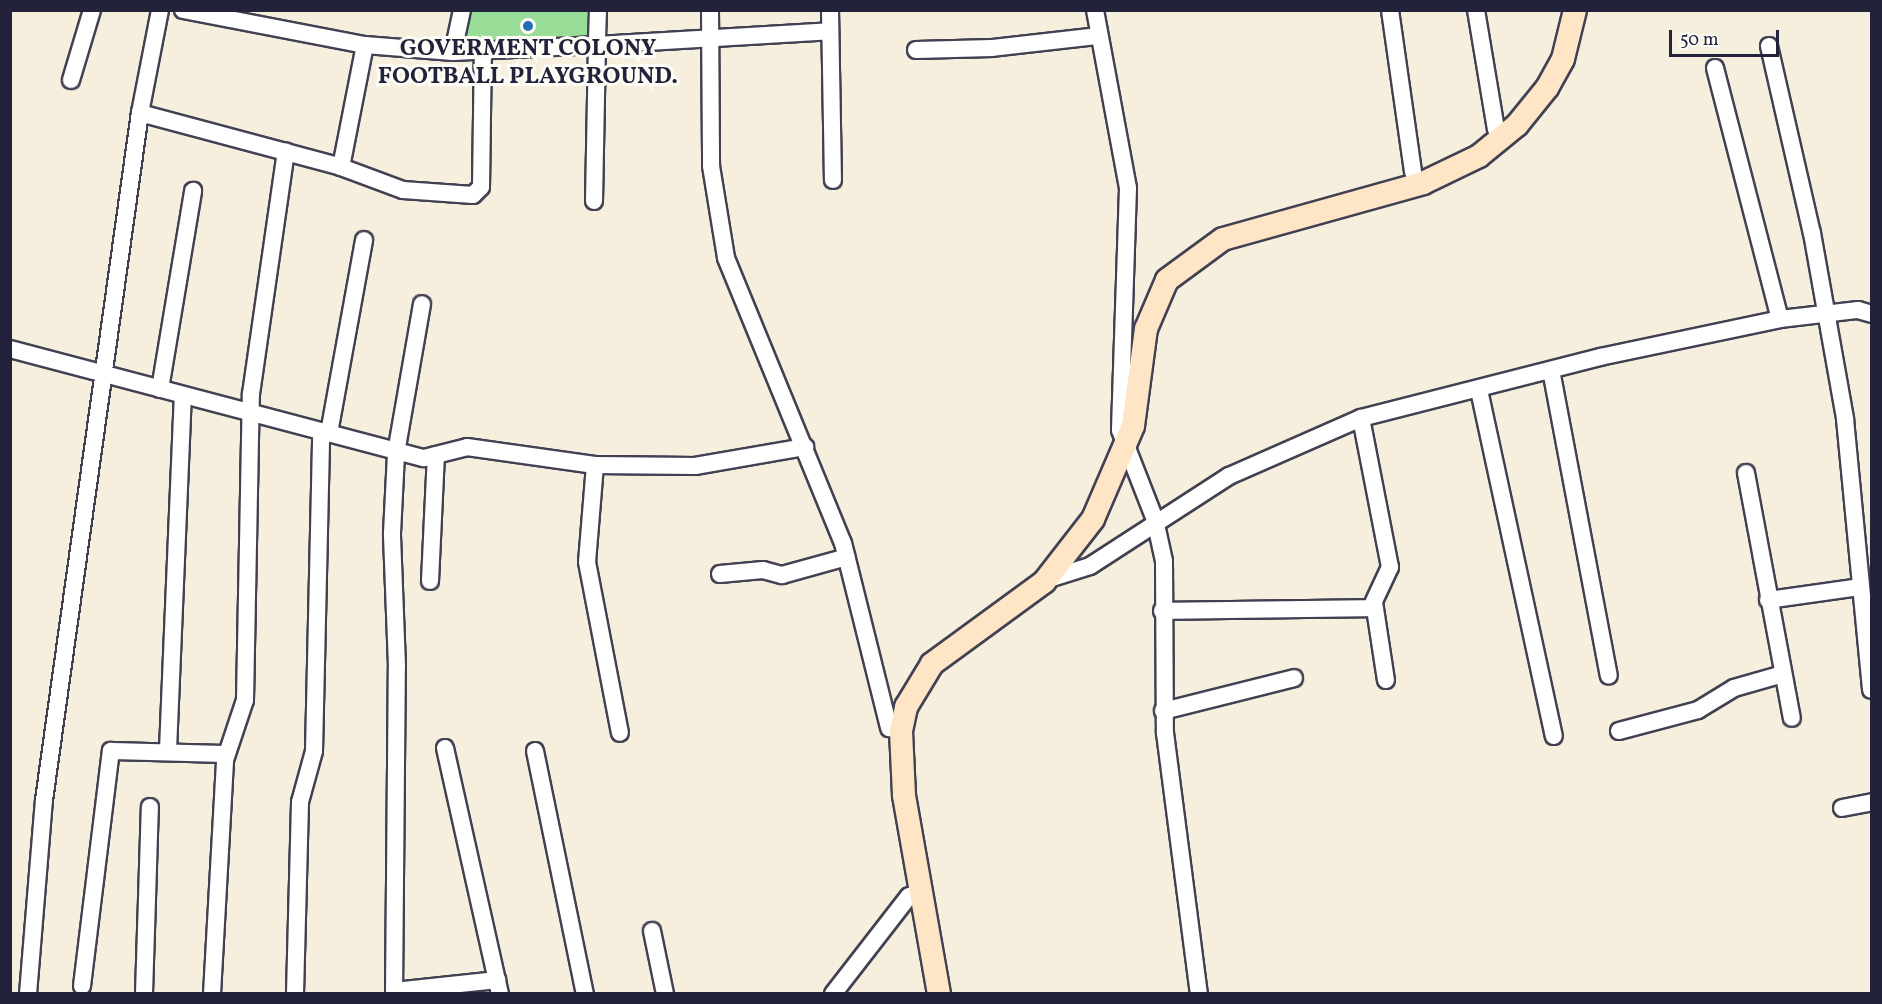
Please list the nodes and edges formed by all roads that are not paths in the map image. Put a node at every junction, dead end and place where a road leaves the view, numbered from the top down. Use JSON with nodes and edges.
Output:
{"nodes":[{"id":1,"x":92,"y":10,"type":"edge"},
{"id":2,"x":160,"y":10,"type":"edge"},
{"id":3,"x":183,"y":10,"type":"edge"},
{"id":4,"x":462,"y":10,"type":"edge"},
{"id":5,"x":598,"y":10,"type":"edge"},
{"id":6,"x":710,"y":10,"type":"edge"},
{"id":7,"x":830,"y":10,"type":"edge"},
{"id":8,"x":1095,"y":10,"type":"edge"},
{"id":9,"x":1390,"y":10,"type":"edge"},
{"id":10,"x":1476,"y":10,"type":"edge"},
{"id":11,"x":1559,"y":10,"type":"edge"},
{"id":12,"x":1575,"y":10,"type":"edge"},
{"id":13,"x":830,"y":31,"type":"junction"},
{"id":14,"x":1097,"y":36,"type":"junction"},
{"id":15,"x":710,"y":40,"type":"junction"},
{"id":16,"x":365,"y":45,"type":"junction"},
{"id":17,"x":597,"y":45,"type":"junction"},
{"id":18,"x":1768,"y":46,"type":"dead end"},
{"id":19,"x":483,"y":50,"type":"junction"},
{"id":20,"x":916,"y":50,"type":"dead end"},
{"id":21,"x":453,"y":52,"type":"junction"},
{"id":22,"x":1715,"y":68,"type":"dead end"},
{"id":23,"x":71,"y":80,"type":"dead end"},
{"id":24,"x":140,"y":113,"type":"junction"},
{"id":25,"x":1496,"y":129,"type":"junction"},
{"id":26,"x":285,"y":152,"type":"junction"},
{"id":27,"x":341,"y":167,"type":"junction"},
{"id":28,"x":1413,"y":172,"type":"junction"},
{"id":29,"x":833,"y":180,"type":"dead end"},
{"id":30,"x":193,"y":191,"type":"dead end"},
{"id":31,"x":594,"y":201,"type":"dead end"},
{"id":32,"x":364,"y":240,"type":"dead end"},
{"id":33,"x":422,"y":304,"type":"dead end"},
{"id":34,"x":1824,"y":313,"type":"junction"},
{"id":35,"x":1872,"y":314,"type":"edge"},
{"id":36,"x":1780,"y":319,"type":"junction"},
{"id":37,"x":10,"y":349,"type":"edge"},
{"id":38,"x":1551,"y":370,"type":"junction"},
{"id":39,"x":106,"y":375,"type":"junction"},
{"id":40,"x":160,"y":389,"type":"junction"},
{"id":41,"x":1479,"y":390,"type":"junction"},
{"id":42,"x":183,"y":396,"type":"junction"},
{"id":43,"x":250,"y":414,"type":"junction"},
{"id":44,"x":1361,"y":418,"type":"junction"},
{"id":45,"x":325,"y":432,"type":"junction"},
{"id":46,"x":1124,"y":440,"type":"junction"},
{"id":47,"x":805,"y":447,"type":"junction"},
{"id":48,"x":396,"y":453,"type":"junction"},
{"id":49,"x":436,"y":455,"type":"junction"},
{"id":50,"x":595,"y":465,"type":"junction"},
{"id":51,"x":1746,"y":473,"type":"dead end"},
{"id":52,"x":1155,"y":520,"type":"junction"},
{"id":53,"x":1864,"y":533,"type":"edge"},
{"id":54,"x":847,"y":557,"type":"junction"},
{"id":55,"x":720,"y":574,"type":"dead end"},
{"id":56,"x":1039,"y":580,"type":"junction"},
{"id":57,"x":430,"y":581,"type":"dead end"},
{"id":58,"x":1860,"y":587,"type":"junction"},
{"id":59,"x":1768,"y":600,"type":"junction"},
{"id":60,"x":1374,"y":608,"type":"junction"},
{"id":61,"x":1162,"y":611,"type":"junction"},
{"id":62,"x":1783,"y":674,"type":"junction"},
{"id":63,"x":1609,"y":676,"type":"dead end"},
{"id":64,"x":1294,"y":678,"type":"dead end"},
{"id":65,"x":1386,"y":680,"type":"dead end"},
{"id":66,"x":1871,"y":690,"type":"edge"},
{"id":67,"x":1163,"y":711,"type":"junction"},
{"id":68,"x":1792,"y":718,"type":"dead end"},
{"id":69,"x":889,"y":728,"type":"junction"},
{"id":70,"x":1619,"y":731,"type":"dead end"},
{"id":71,"x":620,"y":733,"type":"dead end"},
{"id":72,"x":1554,"y":736,"type":"dead end"},
{"id":73,"x":445,"y":748,"type":"dead end"},
{"id":74,"x":168,"y":750,"type":"junction"},
{"id":75,"x":535,"y":751,"type":"dead end"},
{"id":76,"x":226,"y":754,"type":"junction"},
{"id":77,"x":1872,"y":802,"type":"edge"},
{"id":78,"x":150,"y":807,"type":"dead end"},
{"id":79,"x":1842,"y":808,"type":"dead end"},
{"id":80,"x":909,"y":896,"type":"junction"},
{"id":81,"x":652,"y":931,"type":"dead end"},
{"id":82,"x":82,"y":986,"type":"dead end"},
{"id":83,"x":499,"y":986,"type":"edge"},
{"id":84,"x":434,"y":990,"type":"edge"},
{"id":85,"x":394,"y":992,"type":"edge"},
{"id":86,"x":28,"y":993,"type":"edge"},
{"id":87,"x":144,"y":993,"type":"edge"},
{"id":88,"x":212,"y":993,"type":"edge"},
{"id":89,"x":295,"y":993,"type":"edge"},
{"id":90,"x":585,"y":993,"type":"edge"},
{"id":91,"x":665,"y":993,"type":"edge"},
{"id":92,"x":833,"y":993,"type":"edge"},
{"id":93,"x":928,"y":993,"type":"edge"},
{"id":94,"x":939,"y":993,"type":"edge"},
{"id":95,"x":1199,"y":993,"type":"edge"}],
"edges":[{"from":1,"to":23,"type":"street"},
{"from":2,"to":24,"type":"street"},
{"from":3,"to":16,"type":"street"},
{"from":4,"to":21,"type":"street"},
{"from":5,"to":17,"type":"street"},
{"from":6,"to":15,"type":"street"},
{"from":7,"to":13,"type":"street"},
{"from":8,"to":14,"type":"street"},
{"from":9,"to":28,"type":"street"},
{"from":10,"to":25,"type":"street"},
{"from":11,"to":25,"type":"main road"},
{"from":12,"to":46,"type":"main road"},
{"from":13,"to":15,"type":"street"},
{"from":13,"to":29,"type":"street"},
{"from":14,"to":20,"type":"street"},
{"from":14,"to":46,"type":"street"},
{"from":15,"to":17,"type":"street"},
{"from":15,"to":47,"type":"street"},
{"from":16,"to":21,"type":"street"},
{"from":16,"to":27,"type":"street"},
{"from":17,"to":19,"type":"street"},
{"from":17,"to":31,"type":"street"},
{"from":18,"to":34,"type":"street"},
{"from":19,"to":21,"type":"street"},
{"from":19,"to":27,"type":"street"},
{"from":22,"to":36,"type":"street"},
{"from":24,"to":26,"type":"street"},
{"from":24,"to":39,"type":"street"},
{"from":25,"to":28,"type":"main road"},
{"from":26,"to":27,"type":"street"},
{"from":26,"to":43,"type":"street"},
{"from":28,"to":46,"type":"main road"},
{"from":30,"to":40,"type":"street"},
{"from":32,"to":45,"type":"street"},
{"from":33,"to":48,"type":"street"},
{"from":34,"to":35,"type":"street"},
{"from":34,"to":36,"type":"street"},
{"from":34,"to":53,"type":"street"},
{"from":36,"to":38,"type":"street"},
{"from":37,"to":39,"type":"street"},
{"from":38,"to":41,"type":"street"},
{"from":38,"to":63,"type":"street"},
{"from":39,"to":40,"type":"street"},
{"from":39,"to":86,"type":"street"},
{"from":40,"to":42,"type":"street"},
{"from":41,"to":44,"type":"street"},
{"from":41,"to":72,"type":"street"},
{"from":42,"to":43,"type":"street"},
{"from":42,"to":74,"type":"street"},
{"from":43,"to":45,"type":"street"},
{"from":43,"to":76,"type":"street"},
{"from":44,"to":52,"type":"street"},
{"from":44,"to":60,"type":"street"},
{"from":45,"to":48,"type":"street"},
{"from":45,"to":89,"type":"street"},
{"from":46,"to":52,"type":"street"},
{"from":46,"to":56,"type":"main road"},
{"from":47,"to":50,"type":"street"},
{"from":47,"to":54,"type":"street"},
{"from":48,"to":49,"type":"street"},
{"from":48,"to":85,"type":"street"},
{"from":49,"to":50,"type":"street"},
{"from":49,"to":57,"type":"street"},
{"from":50,"to":71,"type":"street"},
{"from":51,"to":59,"type":"street"},
{"from":52,"to":56,"type":"street"},
{"from":52,"to":61,"type":"street"},
{"from":53,"to":58,"type":"street"},
{"from":54,"to":55,"type":"street"},
{"from":54,"to":69,"type":"street"},
{"from":56,"to":69,"type":"main road"},
{"from":56,"to":94,"type":"main road"},
{"from":58,"to":59,"type":"street"},
{"from":58,"to":66,"type":"street"},
{"from":59,"to":62,"type":"street"},
{"from":60,"to":61,"type":"street"},
{"from":60,"to":65,"type":"street"},
{"from":61,"to":67,"type":"street"},
{"from":62,"to":68,"type":"street"},
{"from":62,"to":70,"type":"street"},
{"from":64,"to":67,"type":"street"},
{"from":67,"to":95,"type":"street"},
{"from":69,"to":80,"type":"main road"},
{"from":73,"to":83,"type":"street"},
{"from":74,"to":76,"type":"street"},
{"from":74,"to":82,"type":"street"},
{"from":75,"to":90,"type":"street"},
{"from":76,"to":88,"type":"street"},
{"from":77,"to":79,"type":"street"},
{"from":78,"to":87,"type":"street"},
{"from":80,"to":92,"type":"street"},
{"from":80,"to":93,"type":"main road"},
{"from":81,"to":91,"type":"street"},
{"from":83,"to":84,"type":"street"},
{"from":84,"to":85,"type":"street"}]}
